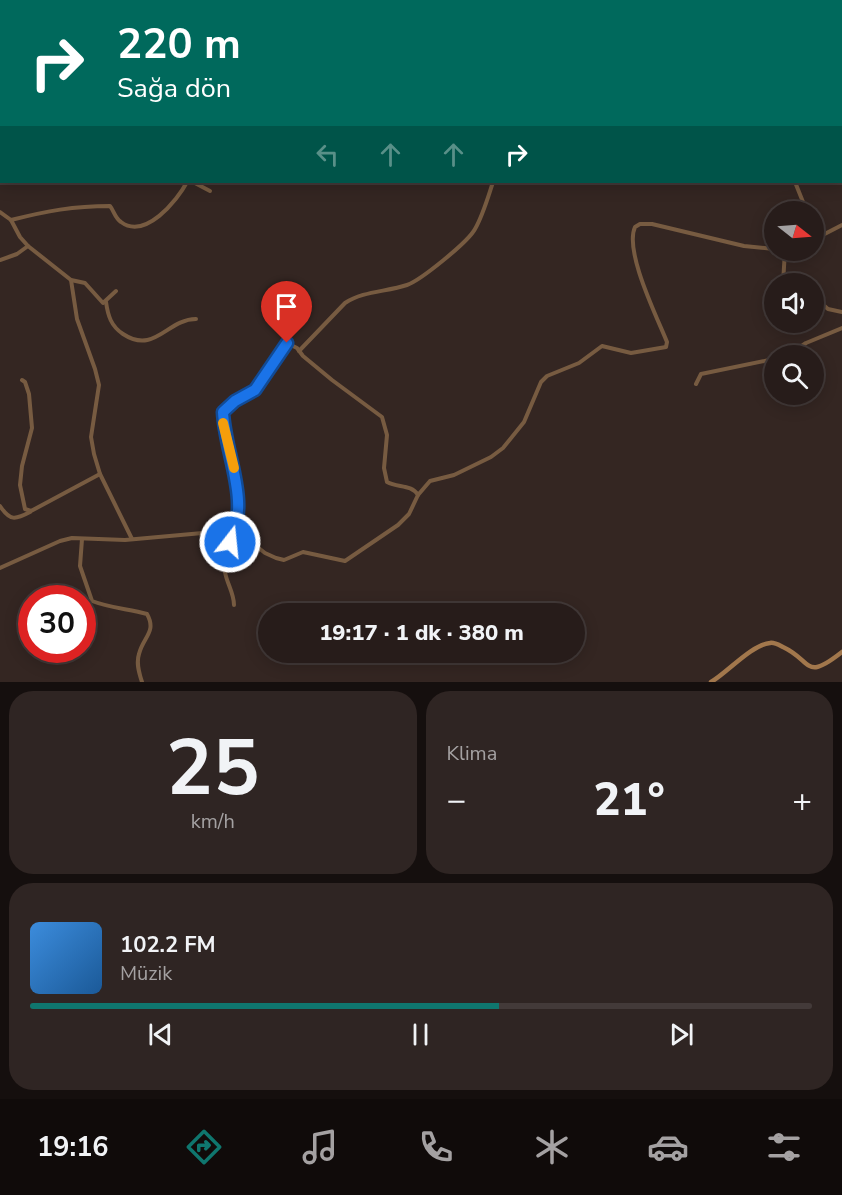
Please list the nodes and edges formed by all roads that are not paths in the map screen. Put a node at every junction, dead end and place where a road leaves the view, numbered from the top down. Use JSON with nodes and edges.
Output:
{"nodes":[{"id":1,"x":186,"y":183,"type":"edge"},
{"id":2,"x":195,"y":183,"type":"edge"},
{"id":3,"x":493,"y":183,"type":"edge"},
{"id":4,"x":795,"y":183,"type":"edge"},
{"id":5,"x":210,"y":191,"type":"dead end"},
{"id":6,"x":803,"y":201,"type":"edge"},
{"id":7,"x":0,"y":212,"type":"edge"},
{"id":8,"x":11,"y":220,"type":"junction"},
{"id":9,"x":842,"y":225,"type":"edge"},
{"id":10,"x":824,"y":235,"type":"edge"},
{"id":11,"x":28,"y":246,"type":"junction"},
{"id":12,"x":764,"y":248,"type":"edge"},
{"id":13,"x":0,"y":260,"type":"edge"},
{"id":14,"x":71,"y":280,"type":"junction"},
{"id":15,"x":116,"y":291,"type":"dead end"},
{"id":16,"x":106,"y":301,"type":"junction"},
{"id":17,"x":824,"y":306,"type":"edge"},
{"id":18,"x":842,"y":312,"type":"edge"},
{"id":19,"x":196,"y":319,"type":"dead end"},
{"id":20,"x":842,"y":328,"type":"edge"},
{"id":21,"x":803,"y":345,"type":"edge"},
{"id":22,"x":299,"y":351,"type":"junction"},
{"id":23,"x":764,"y":361,"type":"edge"},
{"id":24,"x":22,"y":380,"type":"dead end"},
{"id":25,"x":696,"y":384,"type":"dead end"},
{"id":26,"x":100,"y":474,"type":"junction"},
{"id":27,"x":418,"y":495,"type":"junction"},
{"id":28,"x":0,"y":506,"type":"edge"},
{"id":29,"x":31,"y":511,"type":"junction"},
{"id":30,"x":236,"y":530,"type":"junction"},
{"id":31,"x":82,"y":539,"type":"junction"},
{"id":32,"x":132,"y":539,"type":"junction"},
{"id":33,"x":0,"y":568,"type":"edge"},
{"id":34,"x":234,"y":605,"type":"dead end"},
{"id":35,"x":842,"y":652,"type":"edge"},
{"id":36,"x":142,"y":682,"type":"edge"},
{"id":37,"x":711,"y":682,"type":"edge"}],
"edges":[{"from":1,"to":8,"type":"street"},
{"from":2,"to":5,"type":"street"},
{"from":3,"to":22,"type":"street"},
{"from":4,"to":6,"type":"street"},
{"from":7,"to":8,"type":"street"},
{"from":8,"to":11,"type":"street"},
{"from":9,"to":10,"type":"street"},
{"from":11,"to":13,"type":"street"},
{"from":11,"to":14,"type":"street"},
{"from":12,"to":27,"type":"street"},
{"from":14,"to":16,"type":"street"},
{"from":14,"to":26,"type":"street"},
{"from":15,"to":16,"type":"street"},
{"from":16,"to":19,"type":"street"},
{"from":17,"to":18,"type":"street"},
{"from":20,"to":21,"type":"street"},
{"from":22,"to":27,"type":"street"},
{"from":22,"to":30,"type":"street"},
{"from":23,"to":25,"type":"street"},
{"from":24,"to":29,"type":"street"},
{"from":26,"to":29,"type":"street"},
{"from":26,"to":32,"type":"street"},
{"from":27,"to":30,"type":"street"},
{"from":28,"to":29,"type":"street"},
{"from":30,"to":32,"type":"street"},
{"from":30,"to":34,"type":"street"},
{"from":31,"to":32,"type":"street"},
{"from":31,"to":33,"type":"street"},
{"from":31,"to":36,"type":"street"},
{"from":35,"to":37,"type":"street"}]}
